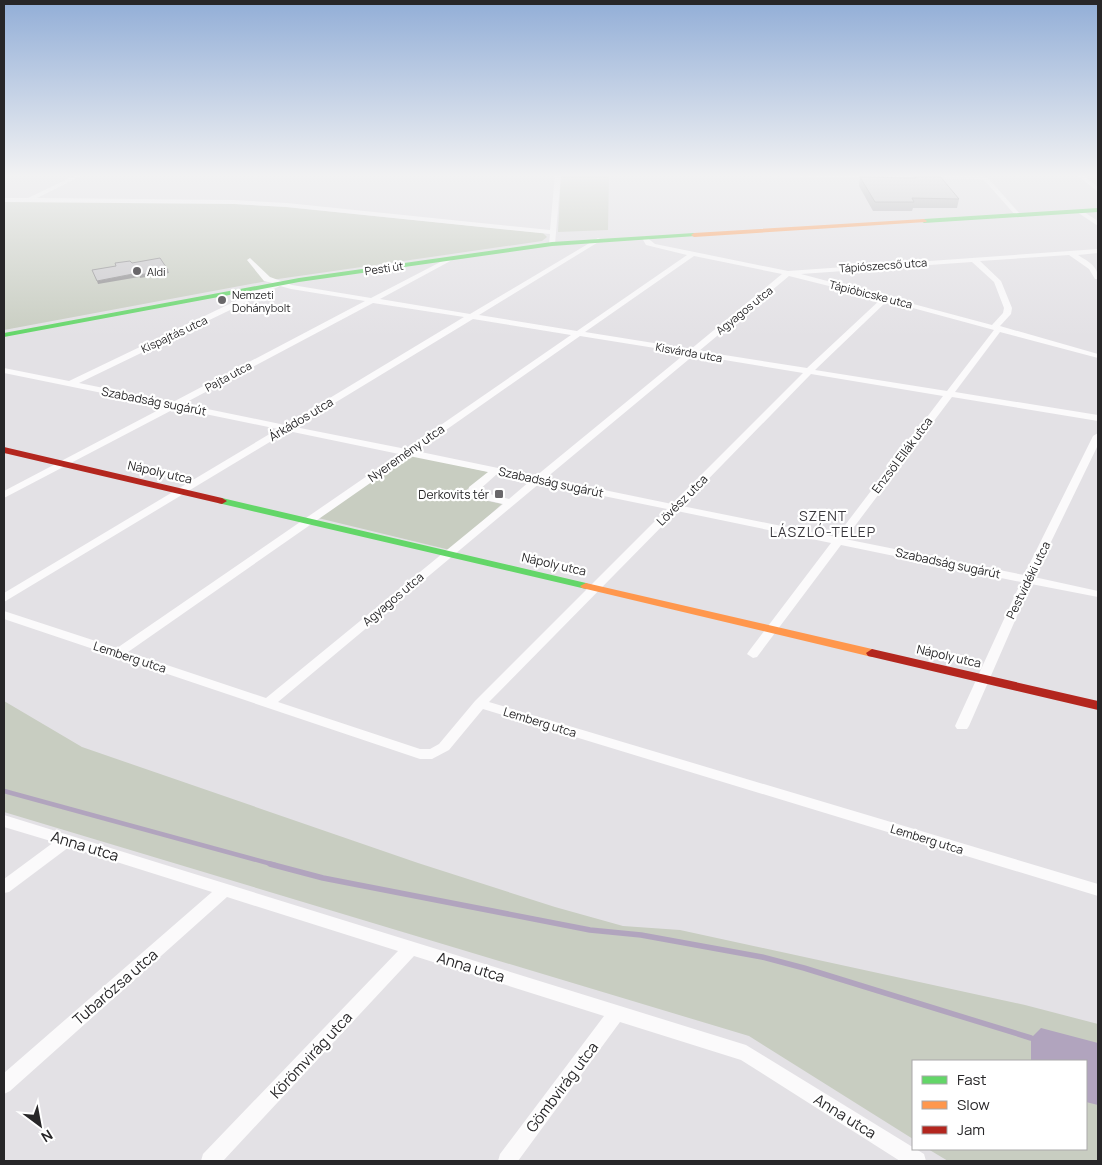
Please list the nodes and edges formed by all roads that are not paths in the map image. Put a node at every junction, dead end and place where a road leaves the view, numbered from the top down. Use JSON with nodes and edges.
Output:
{"nodes":[{"id":1,"x":515,"y":228,"type":"edge"},
{"id":2,"x":553,"y":228,"type":"edge"},
{"id":3,"x":801,"y":228,"type":"edge"},
{"id":4,"x":553,"y":232,"type":"junction"},
{"id":5,"x":645,"y":238,"type":"junction"},
{"id":6,"x":598,"y":240,"type":"junction"},
{"id":7,"x":552,"y":244,"type":"junction"},
{"id":8,"x":1098,"y":251,"type":"edge"},
{"id":9,"x":1071,"y":253,"type":"junction"},
{"id":10,"x":693,"y":254,"type":"junction"},
{"id":11,"x":452,"y":258,"type":"junction"},
{"id":12,"x":973,"y":259,"type":"junction"},
{"id":13,"x":250,"y":260,"type":"dead end"},
{"id":14,"x":788,"y":274,"type":"junction"},
{"id":15,"x":1098,"y":277,"type":"edge"},
{"id":16,"x":279,"y":284,"type":"junction"},
{"id":17,"x":886,"y":298,"type":"junction"},
{"id":18,"x":372,"y":300,"type":"junction"},
{"id":19,"x":474,"y":316,"type":"junction"},
{"id":20,"x":996,"y":328,"type":"junction"},
{"id":21,"x":579,"y":333,"type":"junction"},
{"id":22,"x":4,"y":335,"type":"edge"},
{"id":23,"x":691,"y":353,"type":"junction"},
{"id":24,"x":1098,"y":356,"type":"edge"},
{"id":25,"x":4,"y":370,"type":"edge"},
{"id":26,"x":808,"y":372,"type":"junction"},
{"id":27,"x":69,"y":384,"type":"junction"},
{"id":28,"x":948,"y":393,"type":"junction"},
{"id":29,"x":174,"y":405,"type":"junction"},
{"id":30,"x":1098,"y":418,"type":"edge"},
{"id":31,"x":287,"y":428,"type":"junction"},
{"id":32,"x":1098,"y":436,"type":"edge"},
{"id":33,"x":4,"y":450,"type":"edge"},
{"id":34,"x":408,"y":452,"type":"junction"},
{"id":35,"x":62,"y":464,"type":"junction"},
{"id":36,"x":496,"y":470,"type":"junction"},
{"id":37,"x":537,"y":479,"type":"junction"},
{"id":38,"x":181,"y":491,"type":"junction"},
{"id":39,"x":4,"y":495,"type":"edge"},
{"id":40,"x":514,"y":498,"type":"junction"},
{"id":41,"x":675,"y":507,"type":"junction"},
{"id":42,"x":308,"y":521,"type":"junction"},
{"id":43,"x":838,"y":541,"type":"junction"},
{"id":44,"x":448,"y":554,"type":"junction"},
{"id":45,"x":1027,"y":580,"type":"junction"},
{"id":46,"x":595,"y":588,"type":"junction"},
{"id":47,"x":1098,"y":594,"type":"edge"},
{"id":48,"x":4,"y":598,"type":"edge"},
{"id":49,"x":4,"y":615,"type":"edge"},
{"id":50,"x":772,"y":629,"type":"junction"},
{"id":51,"x":119,"y":653,"type":"junction"},
{"id":52,"x":753,"y":654,"type":"dead end"},
{"id":53,"x":982,"y":678,"type":"junction"},
{"id":54,"x":268,"y":703,"type":"junction"},
{"id":55,"x":480,"y":704,"type":"junction"},
{"id":56,"x":1098,"y":706,"type":"edge"},
{"id":57,"x":962,"y":726,"type":"dead end"},
{"id":58,"x":4,"y":822,"type":"edge"},
{"id":59,"x":67,"y":841,"type":"junction"},
{"id":60,"x":4,"y":887,"type":"edge"},
{"id":61,"x":226,"y":889,"type":"junction"},
{"id":62,"x":1098,"y":890,"type":"edge"},
{"id":63,"x":412,"y":948,"type":"junction"},
{"id":64,"x":617,"y":1012,"type":"junction"},
{"id":65,"x":4,"y":1085,"type":"edge"},
{"id":66,"x":210,"y":1161,"type":"edge"},
{"id":67,"x":507,"y":1161,"type":"edge"},
{"id":68,"x":917,"y":1161,"type":"edge"}],
"edges":[{"from":1,"to":4,"type":"street"},
{"from":2,"to":4,"type":"street"},
{"from":3,"to":5,"type":"main road","name":"Pesti út"},
{"from":4,"to":7,"type":"street"},
{"from":5,"to":6,"type":"main road","name":"Pesti út"},
{"from":5,"to":10,"type":"street","name":"Tápióbicske utca"},
{"from":6,"to":7,"type":"main road","name":"Pesti út"},
{"from":6,"to":19,"type":"street","name":"Árkádos utca"},
{"from":7,"to":11,"type":"main road","name":"Pesti út"},
{"from":8,"to":9,"type":"street","name":"Tápiószecső utca"},
{"from":9,"to":12,"type":"street","name":"Tápiószecső utca"},
{"from":9,"to":15,"type":"street"},
{"from":10,"to":14,"type":"street","name":"Tápióbicske utca"},
{"from":10,"to":21,"type":"street","name":"Nyeremény utca"},
{"from":11,"to":16,"type":"main road","name":"Pesti út"},
{"from":11,"to":18,"type":"street","name":"Pajta utca"},
{"from":12,"to":14,"type":"street","name":"Tápiószecső utca"},
{"from":12,"to":20,"type":"street","name":"Enzsöl Ellák utca"},
{"from":13,"to":16,"type":"street"},
{"from":14,"to":17,"type":"street","name":"Tápióbicske utca"},
{"from":14,"to":23,"type":"street","name":"Agyagos utca"},
{"from":16,"to":18,"type":"street","name":"Kisvárda utca"},
{"from":16,"to":22,"type":"main road","name":"Pesti út"},
{"from":16,"to":27,"type":"street","name":"Kispajtás utca"},
{"from":17,"to":20,"type":"street","name":"Tápióbicske utca"},
{"from":17,"to":26,"type":"street","name":"Lövész utca"},
{"from":18,"to":19,"type":"street","name":"Kisvárda utca"},
{"from":18,"to":29,"type":"street","name":"Pajta utca"},
{"from":19,"to":21,"type":"street","name":"Kisvárda utca"},
{"from":19,"to":31,"type":"street","name":"Árkádos utca"},
{"from":20,"to":24,"type":"street","name":"Tápióbicske utca"},
{"from":20,"to":28,"type":"street","name":"Enzsöl Ellák utca"},
{"from":21,"to":23,"type":"street","name":"Kisvárda utca"},
{"from":21,"to":34,"type":"street","name":"Nyeremény utca"},
{"from":23,"to":26,"type":"street","name":"Kisvárda utca"},
{"from":23,"to":37,"type":"street","name":"Agyagos utca"},
{"from":25,"to":27,"type":"street","name":"Szabadság sugárút"},
{"from":26,"to":28,"type":"street","name":"Kisvárda utca"},
{"from":26,"to":41,"type":"street","name":"Lövész utca"},
{"from":27,"to":29,"type":"street","name":"Szabadság sugárút"},
{"from":28,"to":30,"type":"street","name":"Kisvárda utca"},
{"from":28,"to":43,"type":"street","name":"Enzsöl Ellák utca"},
{"from":29,"to":31,"type":"street","name":"Szabadság sugárút"},
{"from":29,"to":35,"type":"street","name":"Pajta utca"},
{"from":31,"to":34,"type":"street","name":"Szabadság sugárút"},
{"from":31,"to":38,"type":"street","name":"Árkádos utca"},
{"from":32,"to":45,"type":"street","name":"Pestvidéki utca"},
{"from":33,"to":35,"type":"main road","name":"Nápoly utca"},
{"from":34,"to":36,"type":"street","name":"Szabadság sugárút"},
{"from":34,"to":42,"type":"street","name":"Nyeremény utca"},
{"from":35,"to":38,"type":"main road","name":"Nápoly utca"},
{"from":35,"to":39,"type":"street","name":"Pajta utca"},
{"from":36,"to":37,"type":"street","name":"Szabadság sugárút"},
{"from":36,"to":40,"type":"street"},
{"from":37,"to":40,"type":"street"},
{"from":37,"to":41,"type":"street","name":"Szabadság sugárút"},
{"from":38,"to":42,"type":"main road","name":"Nápoly utca"},
{"from":38,"to":48,"type":"street","name":"Árkádos utca"},
{"from":40,"to":44,"type":"street","name":"Agyagos utca"},
{"from":41,"to":43,"type":"street","name":"Szabadság sugárút"},
{"from":41,"to":46,"type":"street","name":"Lövész utca"},
{"from":42,"to":44,"type":"main road","name":"Nápoly utca"},
{"from":42,"to":51,"type":"street","name":"Nyeremény utca"},
{"from":43,"to":45,"type":"street","name":"Szabadság sugárút"},
{"from":43,"to":50,"type":"street","name":"Enzsöl Ellák utca"},
{"from":44,"to":46,"type":"main road","name":"Nápoly utca"},
{"from":44,"to":54,"type":"street","name":"Agyagos utca"},
{"from":45,"to":47,"type":"street","name":"Szabadság sugárút"},
{"from":45,"to":53,"type":"street","name":"Pestvidéki utca"},
{"from":46,"to":50,"type":"main road","name":"Nápoly utca"},
{"from":46,"to":55,"type":"street","name":"Lövész utca"},
{"from":49,"to":51,"type":"street","name":"Lemberg utca"},
{"from":50,"to":52,"type":"street","name":"Enzsöl Ellák utca"},
{"from":50,"to":53,"type":"main road","name":"Nápoly utca"},
{"from":51,"to":54,"type":"street","name":"Lemberg utca"},
{"from":53,"to":56,"type":"main road","name":"Nápoly utca"},
{"from":53,"to":57,"type":"street","name":"Pestvidéki utca"},
{"from":54,"to":55,"type":"street","name":"Lemberg utca"},
{"from":55,"to":62,"type":"street","name":"Lemberg utca"},
{"from":58,"to":59,"type":"street","name":"Anna utca"},
{"from":59,"to":60,"type":"street"},
{"from":59,"to":61,"type":"street","name":"Anna utca"},
{"from":61,"to":63,"type":"street","name":"Anna utca"},
{"from":61,"to":65,"type":"street","name":"Tubarózsa utca"},
{"from":63,"to":64,"type":"street","name":"Anna utca"},
{"from":63,"to":66,"type":"street","name":"Körömvirág utca"},
{"from":64,"to":67,"type":"street","name":"Gömbvirág utca"},
{"from":64,"to":68,"type":"street","name":"Anna utca"}]}
